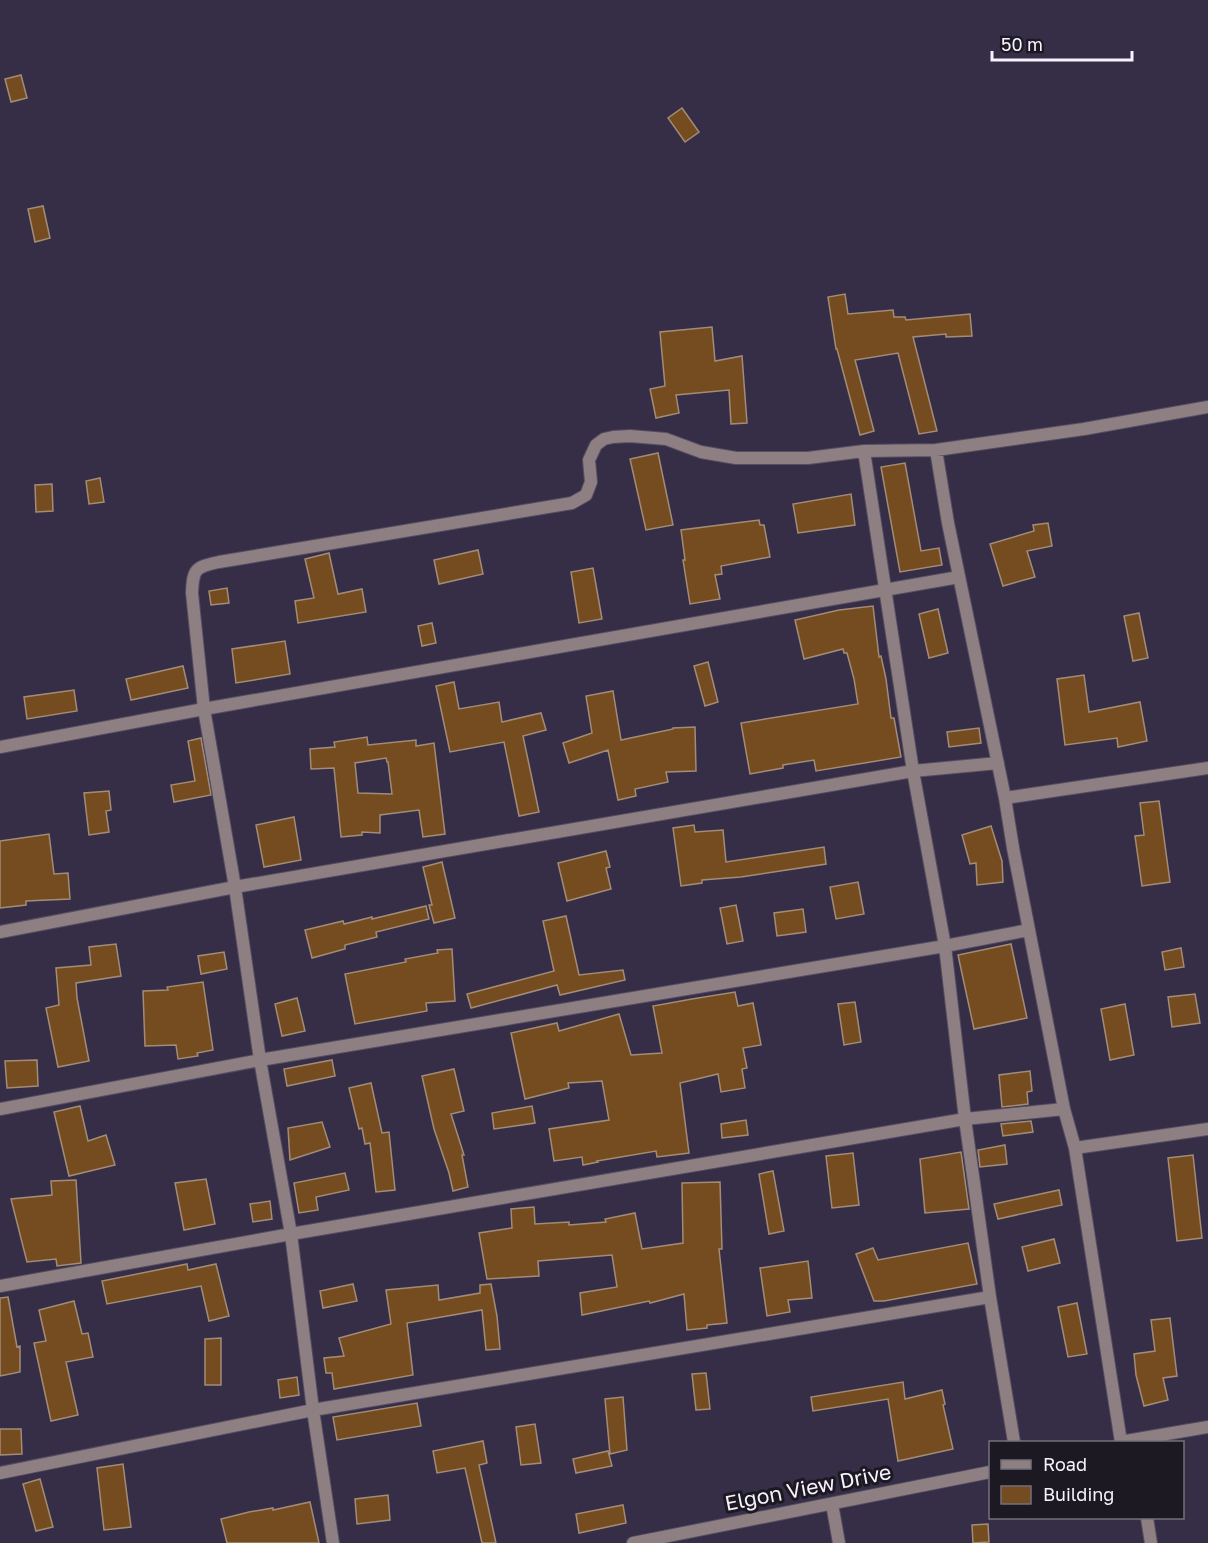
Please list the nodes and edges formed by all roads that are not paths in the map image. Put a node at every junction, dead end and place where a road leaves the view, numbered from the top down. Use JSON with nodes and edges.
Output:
{"nodes":[{"id":1,"x":1208,"y":407,"type":"edge"},
{"id":2,"x":936,"y":450,"type":"junction"},
{"id":3,"x":864,"y":451,"type":"junction"},
{"id":4,"x":959,"y":577,"type":"junction"},
{"id":5,"x":884,"y":590,"type":"junction"},
{"id":6,"x":204,"y":709,"type":"junction"},
{"id":7,"x":0,"y":747,"type":"edge"},
{"id":8,"x":998,"y":763,"type":"junction"},
{"id":9,"x":1208,"y":768,"type":"edge"},
{"id":10,"x":913,"y":771,"type":"junction"},
{"id":11,"x":1005,"y":798,"type":"junction"},
{"id":12,"x":235,"y":887,"type":"junction"},
{"id":13,"x":1029,"y":930,"type":"junction"},
{"id":14,"x":0,"y":932,"type":"edge"},
{"id":15,"x":945,"y":946,"type":"junction"},
{"id":16,"x":260,"y":1060,"type":"junction"},
{"id":17,"x":0,"y":1109,"type":"edge"},
{"id":18,"x":1064,"y":1109,"type":"junction"},
{"id":19,"x":965,"y":1119,"type":"junction"},
{"id":20,"x":1208,"y":1129,"type":"edge"},
{"id":21,"x":1075,"y":1148,"type":"junction"},
{"id":22,"x":291,"y":1234,"type":"junction"},
{"id":23,"x":0,"y":1286,"type":"edge"},
{"id":24,"x":990,"y":1297,"type":"junction"},
{"id":25,"x":314,"y":1410,"type":"junction"},
{"id":26,"x":1208,"y":1427,"type":"edge"},
{"id":27,"x":1014,"y":1441,"type":"edge"},
{"id":28,"x":1120,"y":1441,"type":"edge"},
{"id":29,"x":1136,"y":1441,"type":"edge"},
{"id":30,"x":989,"y":1472,"type":"edge"},
{"id":31,"x":0,"y":1473,"type":"edge"},
{"id":32,"x":832,"y":1504,"type":"junction"},
{"id":33,"x":1147,"y":1519,"type":"edge"},
{"id":34,"x":333,"y":1543,"type":"edge"},
{"id":35,"x":633,"y":1543,"type":"edge"},
{"id":36,"x":839,"y":1543,"type":"edge"},
{"id":37,"x":1150,"y":1543,"type":"edge"}],
"edges":[{"from":1,"to":2,"type":"street"},
{"from":2,"to":3,"type":"street"},
{"from":2,"to":4,"type":"street"},
{"from":3,"to":5,"type":"street"},
{"from":3,"to":6,"type":"street"},
{"from":4,"to":5,"type":"street"},
{"from":4,"to":8,"type":"street"},
{"from":5,"to":6,"type":"street"},
{"from":5,"to":10,"type":"street"},
{"from":6,"to":7,"type":"street"},
{"from":6,"to":12,"type":"street"},
{"from":8,"to":10,"type":"street"},
{"from":8,"to":11,"type":"street"},
{"from":9,"to":11,"type":"street"},
{"from":10,"to":12,"type":"street"},
{"from":10,"to":15,"type":"street"},
{"from":11,"to":13,"type":"street"},
{"from":12,"to":14,"type":"street"},
{"from":12,"to":16,"type":"street"},
{"from":13,"to":15,"type":"street"},
{"from":13,"to":18,"type":"street"},
{"from":15,"to":16,"type":"street"},
{"from":15,"to":19,"type":"street"},
{"from":16,"to":17,"type":"street"},
{"from":16,"to":22,"type":"street"},
{"from":18,"to":19,"type":"street"},
{"from":18,"to":21,"type":"street"},
{"from":19,"to":22,"type":"street"},
{"from":19,"to":24,"type":"street"},
{"from":20,"to":21,"type":"street"},
{"from":21,"to":28,"type":"street"},
{"from":22,"to":23,"type":"street"},
{"from":22,"to":25,"type":"street"},
{"from":24,"to":25,"type":"street"},
{"from":24,"to":27,"type":"street"},
{"from":25,"to":31,"type":"street"},
{"from":25,"to":34,"type":"street"},
{"from":26,"to":29,"type":"street"},
{"from":30,"to":32,"type":"street","name":"Elgon View Drive"},
{"from":32,"to":35,"type":"street","name":"Elgon View Drive"},
{"from":32,"to":36,"type":"street"},
{"from":33,"to":37,"type":"street"}]}
